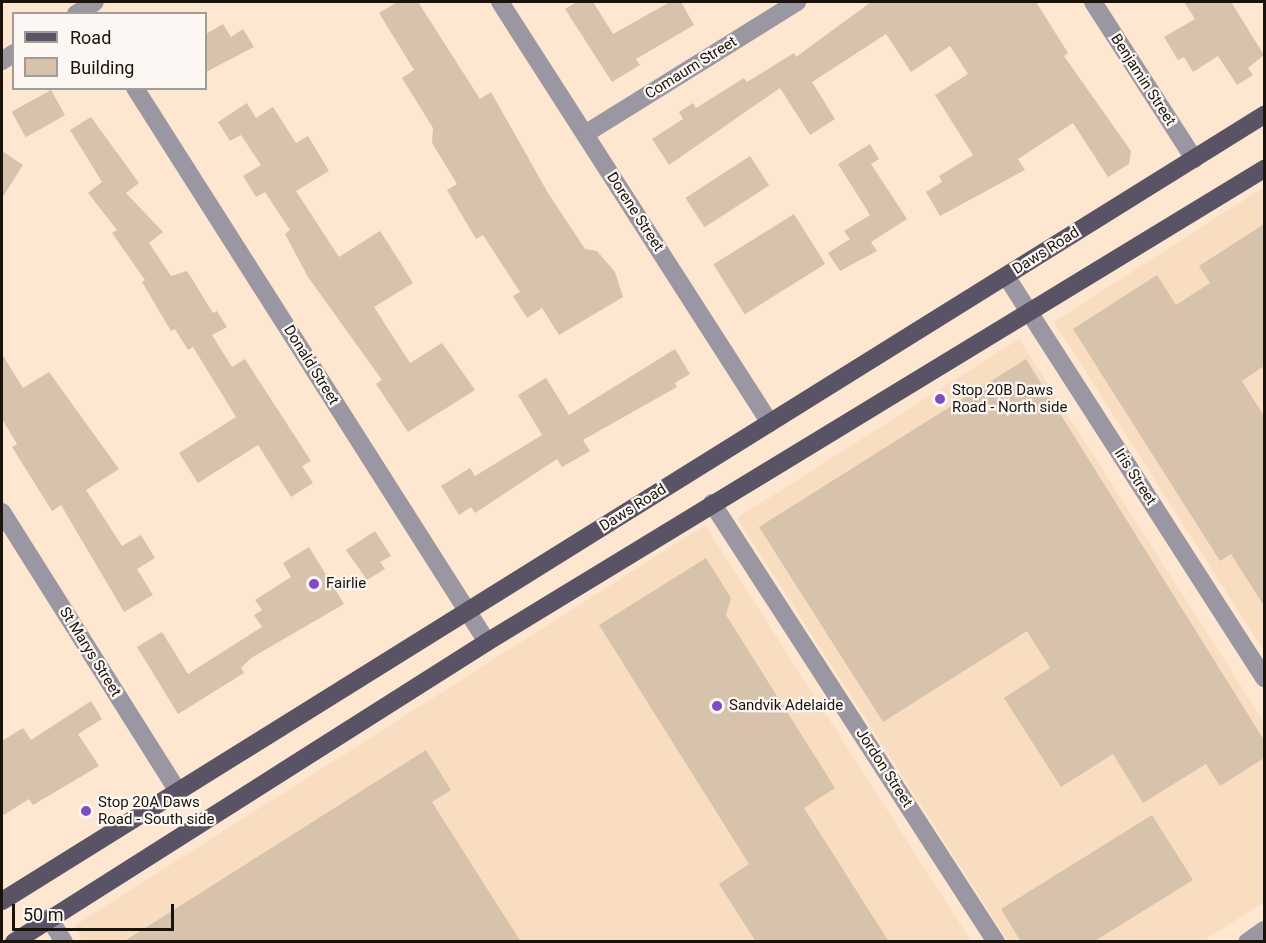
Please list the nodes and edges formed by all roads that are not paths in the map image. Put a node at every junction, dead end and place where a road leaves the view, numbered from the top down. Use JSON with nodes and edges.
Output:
{"nodes":[{"id":1,"x":500,"y":2,"type":"edge"},
{"id":2,"x":797,"y":2,"type":"edge"},
{"id":3,"x":1093,"y":2,"type":"edge"},
{"id":4,"x":136,"y":90,"type":"edge"},
{"id":5,"x":1264,"y":115,"type":"edge"},
{"id":6,"x":585,"y":134,"type":"junction"},
{"id":7,"x":1194,"y":159,"type":"junction"},
{"id":8,"x":1264,"y":169,"type":"edge"},
{"id":9,"x":1006,"y":276,"type":"junction"},
{"id":10,"x":1030,"y":315,"type":"junction"},
{"id":11,"x":770,"y":423,"type":"junction"},
{"id":12,"x":712,"y":503,"type":"junction"},
{"id":13,"x":2,"y":512,"type":"edge"},
{"id":14,"x":467,"y":611,"type":"junction"},
{"id":15,"x":487,"y":642,"type":"junction"},
{"id":16,"x":1264,"y":678,"type":"edge"},
{"id":17,"x":178,"y":791,"type":"junction"},
{"id":18,"x":2,"y":901,"type":"edge"},
{"id":19,"x":49,"y":918,"type":"junction"},
{"id":20,"x":1264,"y":930,"type":"edge"},
{"id":21,"x":14,"y":942,"type":"edge"},
{"id":22,"x":64,"y":942,"type":"edge"},
{"id":23,"x":996,"y":942,"type":"edge"},
{"id":24,"x":1247,"y":942,"type":"edge"}],
"edges":[{"from":1,"to":6,"type":"street","name":"Dorene Street"},
{"from":2,"to":6,"type":"street","name":"Comaum Street"},
{"from":3,"to":7,"type":"street","name":"Benjamin Street"},
{"from":4,"to":14,"type":"street","name":"Donald Street"},
{"from":5,"to":7,"type":"main road","name":"Daws Road"},
{"from":6,"to":11,"type":"street","name":"Dorene Street"},
{"from":7,"to":9,"type":"main road","name":"Daws Road"},
{"from":8,"to":10,"type":"main road"},
{"from":9,"to":10,"type":"street","name":"Iris Street"},
{"from":9,"to":11,"type":"main road","name":"Daws Road"},
{"from":10,"to":12,"type":"main road"},
{"from":10,"to":16,"type":"street","name":"Iris Street"},
{"from":11,"to":14,"type":"main road","name":"Daws Road"},
{"from":12,"to":15,"type":"main road"},
{"from":12,"to":23,"type":"street","name":"Jordon Street"},
{"from":13,"to":17,"type":"street","name":"St Marys Street"},
{"from":14,"to":15,"type":"street","name":"Donald Street"},
{"from":14,"to":17,"type":"main road","name":"Daws Road"},
{"from":15,"to":19,"type":"main road"},
{"from":17,"to":18,"type":"main road","name":"Daws Road"},
{"from":19,"to":21,"type":"main road"},
{"from":19,"to":22,"type":"street"},
{"from":20,"to":24,"type":"street"}]}
